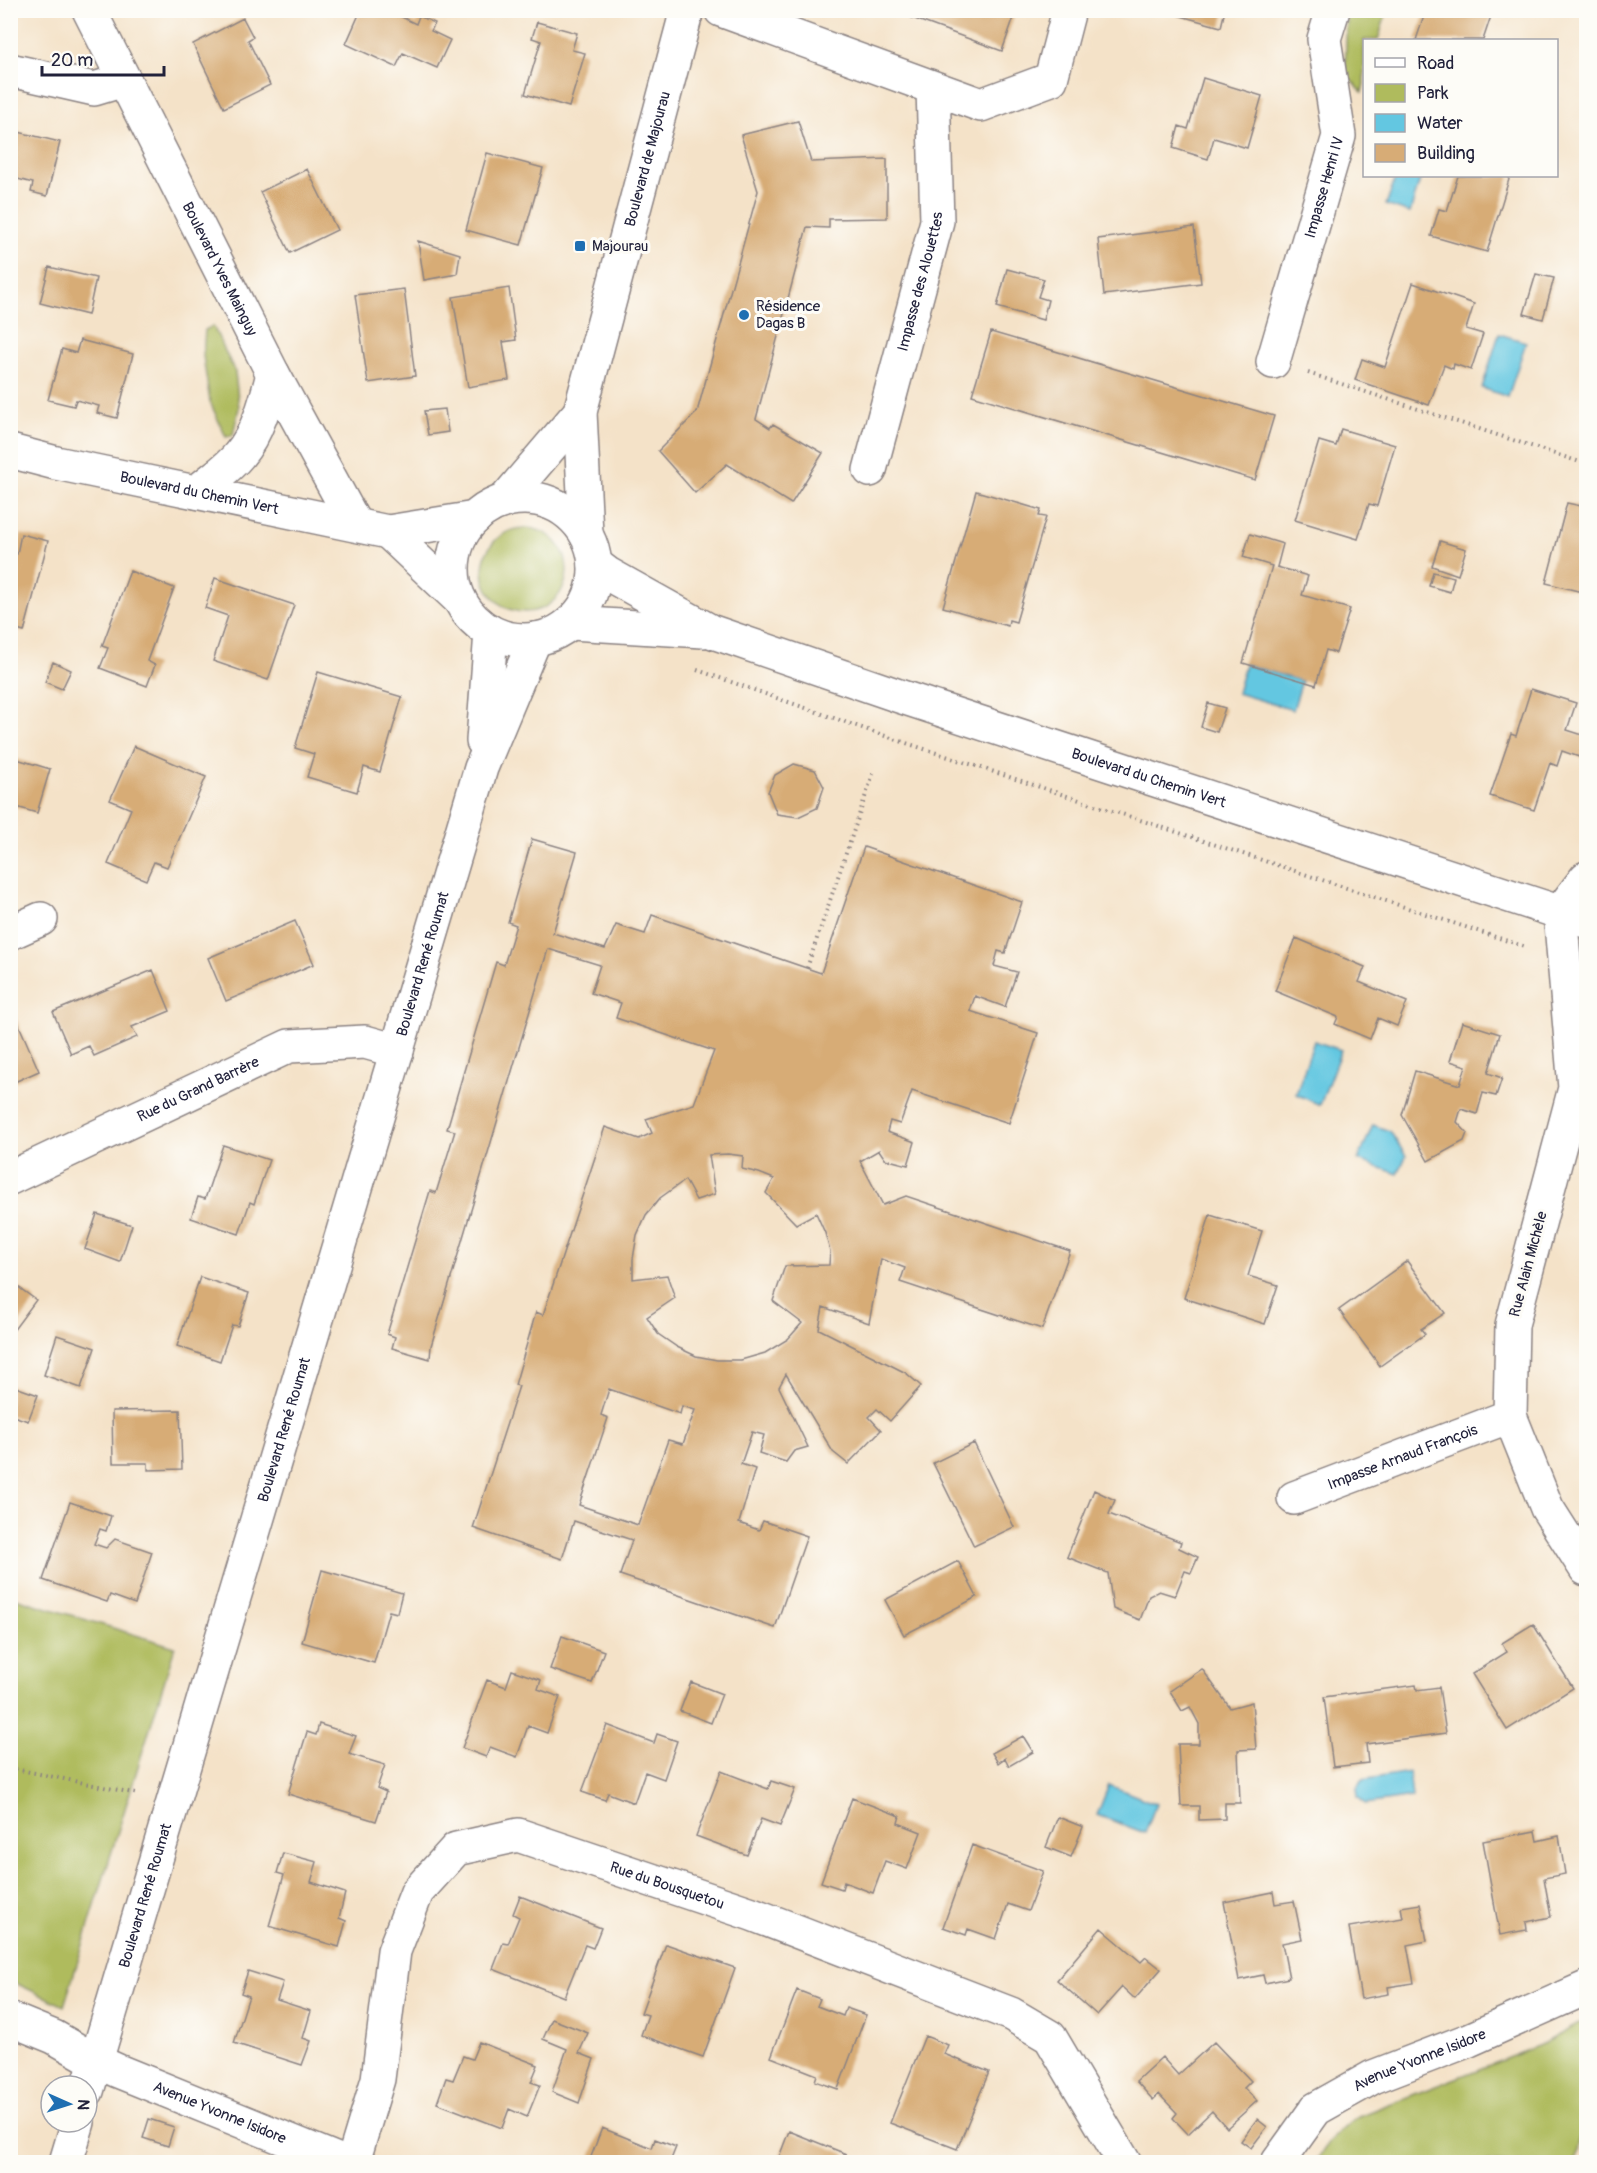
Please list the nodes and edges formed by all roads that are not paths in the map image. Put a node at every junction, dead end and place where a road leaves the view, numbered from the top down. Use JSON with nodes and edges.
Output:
{"nodes":[{"id":1,"x":89,"y":10,"type":"edge"},
{"id":2,"x":687,"y":10,"type":"edge"},
{"id":3,"x":721,"y":10,"type":"edge"},
{"id":4,"x":1070,"y":10,"type":"edge"},
{"id":5,"x":1333,"y":10,"type":"edge"},
{"id":6,"x":10,"y":70,"type":"edge"},
{"id":7,"x":124,"y":80,"type":"junction"},
{"id":8,"x":933,"y":88,"type":"junction"},
{"id":9,"x":1273,"y":362,"type":"road end"},
{"id":10,"x":273,"y":374,"type":"junction"},
{"id":11,"x":580,"y":412,"type":"junction"},
{"id":12,"x":10,"y":451,"type":"edge"},
{"id":13,"x":870,"y":470,"type":"dead end"},
{"id":14,"x":197,"y":492,"type":"junction"},
{"id":15,"x":504,"y":501,"type":"junction"},
{"id":16,"x":475,"y":518,"type":"junction"},
{"id":17,"x":355,"y":524,"type":"junction"},
{"id":18,"x":388,"y":532,"type":"junction"},
{"id":19,"x":591,"y":549,"type":"junction"},
{"id":20,"x":460,"y":600,"type":"junction"},
{"id":21,"x":571,"y":623,"type":"junction"},
{"id":22,"x":491,"y":632,"type":"junction"},
{"id":23,"x":710,"y":632,"type":"junction"},
{"id":24,"x":535,"y":639,"type":"junction"},
{"id":25,"x":481,"y":768,"type":"junction"},
{"id":26,"x":1587,"y":878,"type":"edge"},
{"id":27,"x":1573,"y":917,"type":"edge"},
{"id":28,"x":40,"y":919,"type":"dead end"},
{"id":29,"x":10,"y":933,"type":"edge"},
{"id":30,"x":397,"y":1051,"type":"junction"},
{"id":31,"x":1581,"y":1080,"type":"edge"},
{"id":32,"x":10,"y":1178,"type":"edge"},
{"id":33,"x":1510,"y":1416,"type":"junction"},
{"id":34,"x":1294,"y":1498,"type":"dead end"},
{"id":35,"x":1587,"y":1569,"type":"edge"},
{"id":36,"x":1587,"y":1989,"type":"edge"},
{"id":37,"x":10,"y":2019,"type":"edge"},
{"id":38,"x":89,"y":2074,"type":"edge"},
{"id":39,"x":92,"y":2074,"type":"edge"},
{"id":40,"x":99,"y":2079,"type":"edge"},
{"id":41,"x":74,"y":2134,"type":"edge"},
{"id":42,"x":66,"y":2163,"type":"edge"},
{"id":43,"x":342,"y":2163,"type":"edge"},
{"id":44,"x":353,"y":2163,"type":"edge"},
{"id":45,"x":1124,"y":2163,"type":"edge"},
{"id":46,"x":1278,"y":2163,"type":"edge"}],
"edges":[{"from":1,"to":7,"type":"street","name":"Boulevard Yves Mainguy"},
{"from":2,"to":11,"type":"street","name":"Boulevard de Majourau"},
{"from":3,"to":8,"type":"street"},
{"from":4,"to":8,"type":"street"},
{"from":5,"to":9,"type":"street","name":"Impasse Henri IV"},
{"from":6,"to":7,"type":"street"},
{"from":7,"to":10,"type":"street","name":"Boulevard Yves Mainguy"},
{"from":8,"to":13,"type":"street","name":"Impasse des Alouettes"},
{"from":10,"to":14,"type":"street"},
{"from":10,"to":17,"type":"street","name":"Boulevard Yves Mainguy"},
{"from":11,"to":15,"type":"street","name":"Boulevard de Majourau"},
{"from":11,"to":19,"type":"street","name":"Boulevard de Majourau"},
{"from":12,"to":14,"type":"street","name":"Boulevard du Chemin Vert"},
{"from":14,"to":17,"type":"street","name":"Boulevard du Chemin Vert"},
{"from":15,"to":16,"type":"street"},
{"from":15,"to":19,"type":"street"},
{"from":16,"to":18,"type":"street","name":"Boulevard du Chemin Vert"},
{"from":16,"to":20,"type":"street"},
{"from":17,"to":18,"type":"street","name":"Boulevard du Chemin Vert"},
{"from":18,"to":20,"type":"street","name":"Boulevard du Chemin Vert"},
{"from":19,"to":21,"type":"street"},
{"from":19,"to":23,"type":"street","name":"Boulevard du Chemin Vert"},
{"from":20,"to":22,"type":"street"},
{"from":21,"to":23,"type":"street","name":"Boulevard du Chemin Vert"},
{"from":21,"to":24,"type":"street"},
{"from":22,"to":24,"type":"street"},
{"from":22,"to":25,"type":"street","name":"Boulevard René Roumat"},
{"from":23,"to":27,"type":"street","name":"Boulevard du Chemin Vert"},
{"from":24,"to":25,"type":"street","name":"Boulevard René Roumat"},
{"from":25,"to":30,"type":"street","name":"Boulevard René Roumat"},
{"from":26,"to":27,"type":"street"},
{"from":27,"to":31,"type":"street","name":"Rue Alain Michèle"},
{"from":28,"to":29,"type":"street"},
{"from":30,"to":32,"type":"street","name":"Rue du Grand Barrère"},
{"from":30,"to":39,"type":"street","name":"Boulevard René Roumat"},
{"from":31,"to":33,"type":"street","name":"Rue Alain Michèle"},
{"from":33,"to":34,"type":"street","name":"Impasse Arnaud François"},
{"from":33,"to":35,"type":"street","name":"Rue Alain Michèle"},
{"from":36,"to":46,"type":"street","name":"Avenue Yvonne Isidore"},
{"from":37,"to":38,"type":"street","name":"Avenue Yvonne Isidore"},
{"from":40,"to":43,"type":"street","name":"Avenue Yvonne Isidore"},
{"from":41,"to":42,"type":"street"},
{"from":44,"to":45,"type":"street","name":"Rue du Bousquetou"}]}
